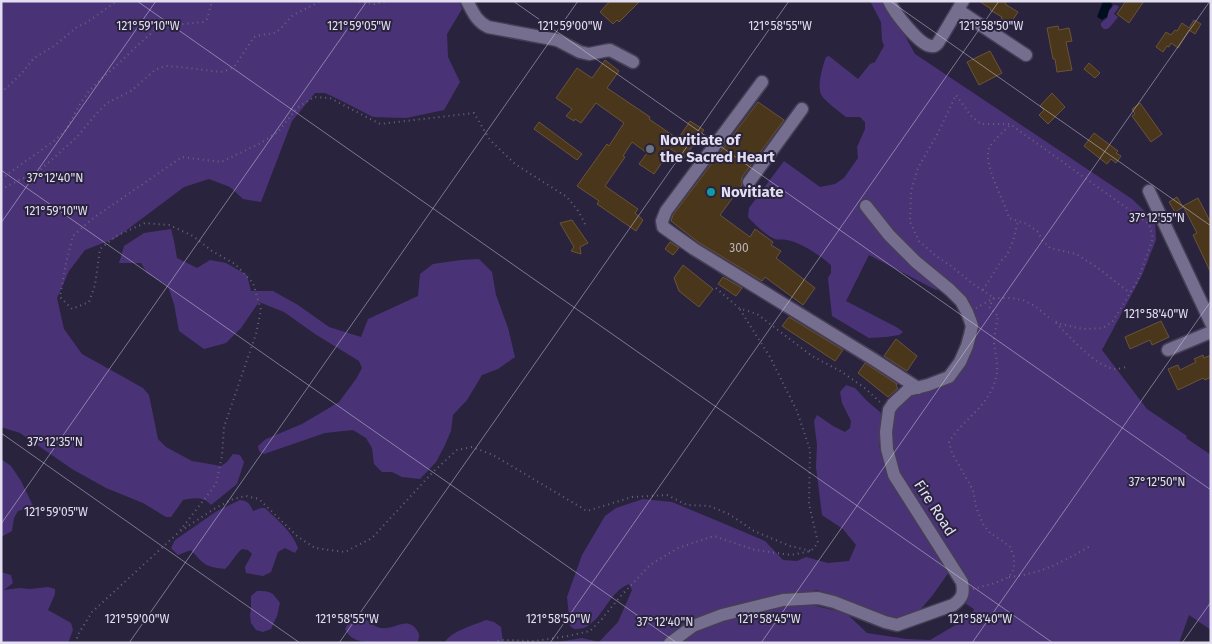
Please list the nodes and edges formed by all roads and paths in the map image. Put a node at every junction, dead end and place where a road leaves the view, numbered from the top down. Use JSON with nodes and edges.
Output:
{"nodes":[{"id":1,"x":118,"y":1,"type":"edge"},
{"id":2,"x":212,"y":1,"type":"edge"},
{"id":3,"x":321,"y":1,"type":"edge"},
{"id":4,"x":354,"y":1,"type":"edge"},
{"id":5,"x":390,"y":1,"type":"edge"},
{"id":6,"x":467,"y":1,"type":"edge"},
{"id":7,"x":889,"y":1,"type":"edge"},
{"id":8,"x":960,"y":6,"type":"edge"},
{"id":9,"x":1026,"y":54,"type":"dead end"},
{"id":10,"x":633,"y":62,"type":"dead end"},
{"id":11,"x":762,"y":82,"type":"dead end"},
{"id":12,"x":1,"y":93,"type":"edge"},
{"id":13,"x":802,"y":109,"type":"dead end"},
{"id":14,"x":1010,"y":124,"type":"junction"},
{"id":15,"x":1,"y":179,"type":"edge"},
{"id":16,"x":748,"y":182,"type":"dead end"},
{"id":17,"x":1,"y":190,"type":"edge"},
{"id":18,"x":1149,"y":191,"type":"dead end"},
{"id":19,"x":866,"y":206,"type":"dead end"},
{"id":20,"x":1018,"y":222,"type":"junction"},
{"id":21,"x":585,"y":224,"type":"dead end"},
{"id":22,"x":716,"y":288,"type":"dead end"},
{"id":23,"x":983,"y":290,"type":"junction"},
{"id":24,"x":1130,"y":293,"type":"junction"},
{"id":25,"x":994,"y":298,"type":"junction"},
{"id":26,"x":739,"y":308,"type":"junction"},
{"id":27,"x":967,"y":312,"type":"junction"},
{"id":28,"x":1053,"y":320,"type":"junction"},
{"id":29,"x":1211,"y":323,"type":"edge"},
{"id":30,"x":1211,"y":332,"type":"edge"},
{"id":31,"x":1168,"y":350,"type":"dead end"},
{"id":32,"x":1126,"y":367,"type":"dead end"},
{"id":33,"x":918,"y":388,"type":"junction"},
{"id":34,"x":890,"y":410,"type":"junction"},
{"id":35,"x":178,"y":532,"type":"junction"},
{"id":36,"x":1092,"y":545,"type":"dead end"},
{"id":37,"x":811,"y":551,"type":"junction"},
{"id":38,"x":1009,"y":577,"type":"junction"},
{"id":39,"x":964,"y":592,"type":"junction"},
{"id":40,"x":75,"y":643,"type":"edge"},
{"id":41,"x":493,"y":643,"type":"edge"},
{"id":42,"x":670,"y":643,"type":"edge"}],
"edges":[{"from":1,"to":12,"type":"path"},
{"from":2,"to":15,"type":"path"},
{"from":3,"to":17,"type":"path"},
{"from":4,"to":5,"type":"path"},
{"from":6,"to":10,"type":"street"},
{"from":7,"to":8,"type":"street"},
{"from":8,"to":9,"type":"street"},
{"from":11,"to":33,"type":"street"},
{"from":13,"to":16,"type":"street"},
{"from":14,"to":20,"type":"path"},
{"from":14,"to":23,"type":"path"},
{"from":14,"to":24,"type":"path"},
{"from":18,"to":29,"type":"street"},
{"from":19,"to":27,"type":"street"},
{"from":20,"to":23,"type":"path"},
{"from":20,"to":24,"type":"path"},
{"from":21,"to":35,"type":"path"},
{"from":22,"to":26,"type":"path"},
{"from":23,"to":25,"type":"path"},
{"from":24,"to":28,"type":"path"},
{"from":25,"to":27,"type":"path"},
{"from":25,"to":28,"type":"path"},
{"from":25,"to":38,"type":"path"},
{"from":26,"to":34,"type":"path"},
{"from":26,"to":37,"type":"path"},
{"from":27,"to":33,"type":"street"},
{"from":28,"to":32,"type":"path"},
{"from":30,"to":31,"type":"street"},
{"from":33,"to":34,"type":"street"},
{"from":34,"to":39,"type":"street","name":"Fire Road"},
{"from":35,"to":37,"type":"path"},
{"from":35,"to":40,"type":"path"},
{"from":36,"to":38,"type":"path"},
{"from":37,"to":41,"type":"path"},
{"from":38,"to":39,"type":"path"},
{"from":39,"to":42,"type":"street"}]}
